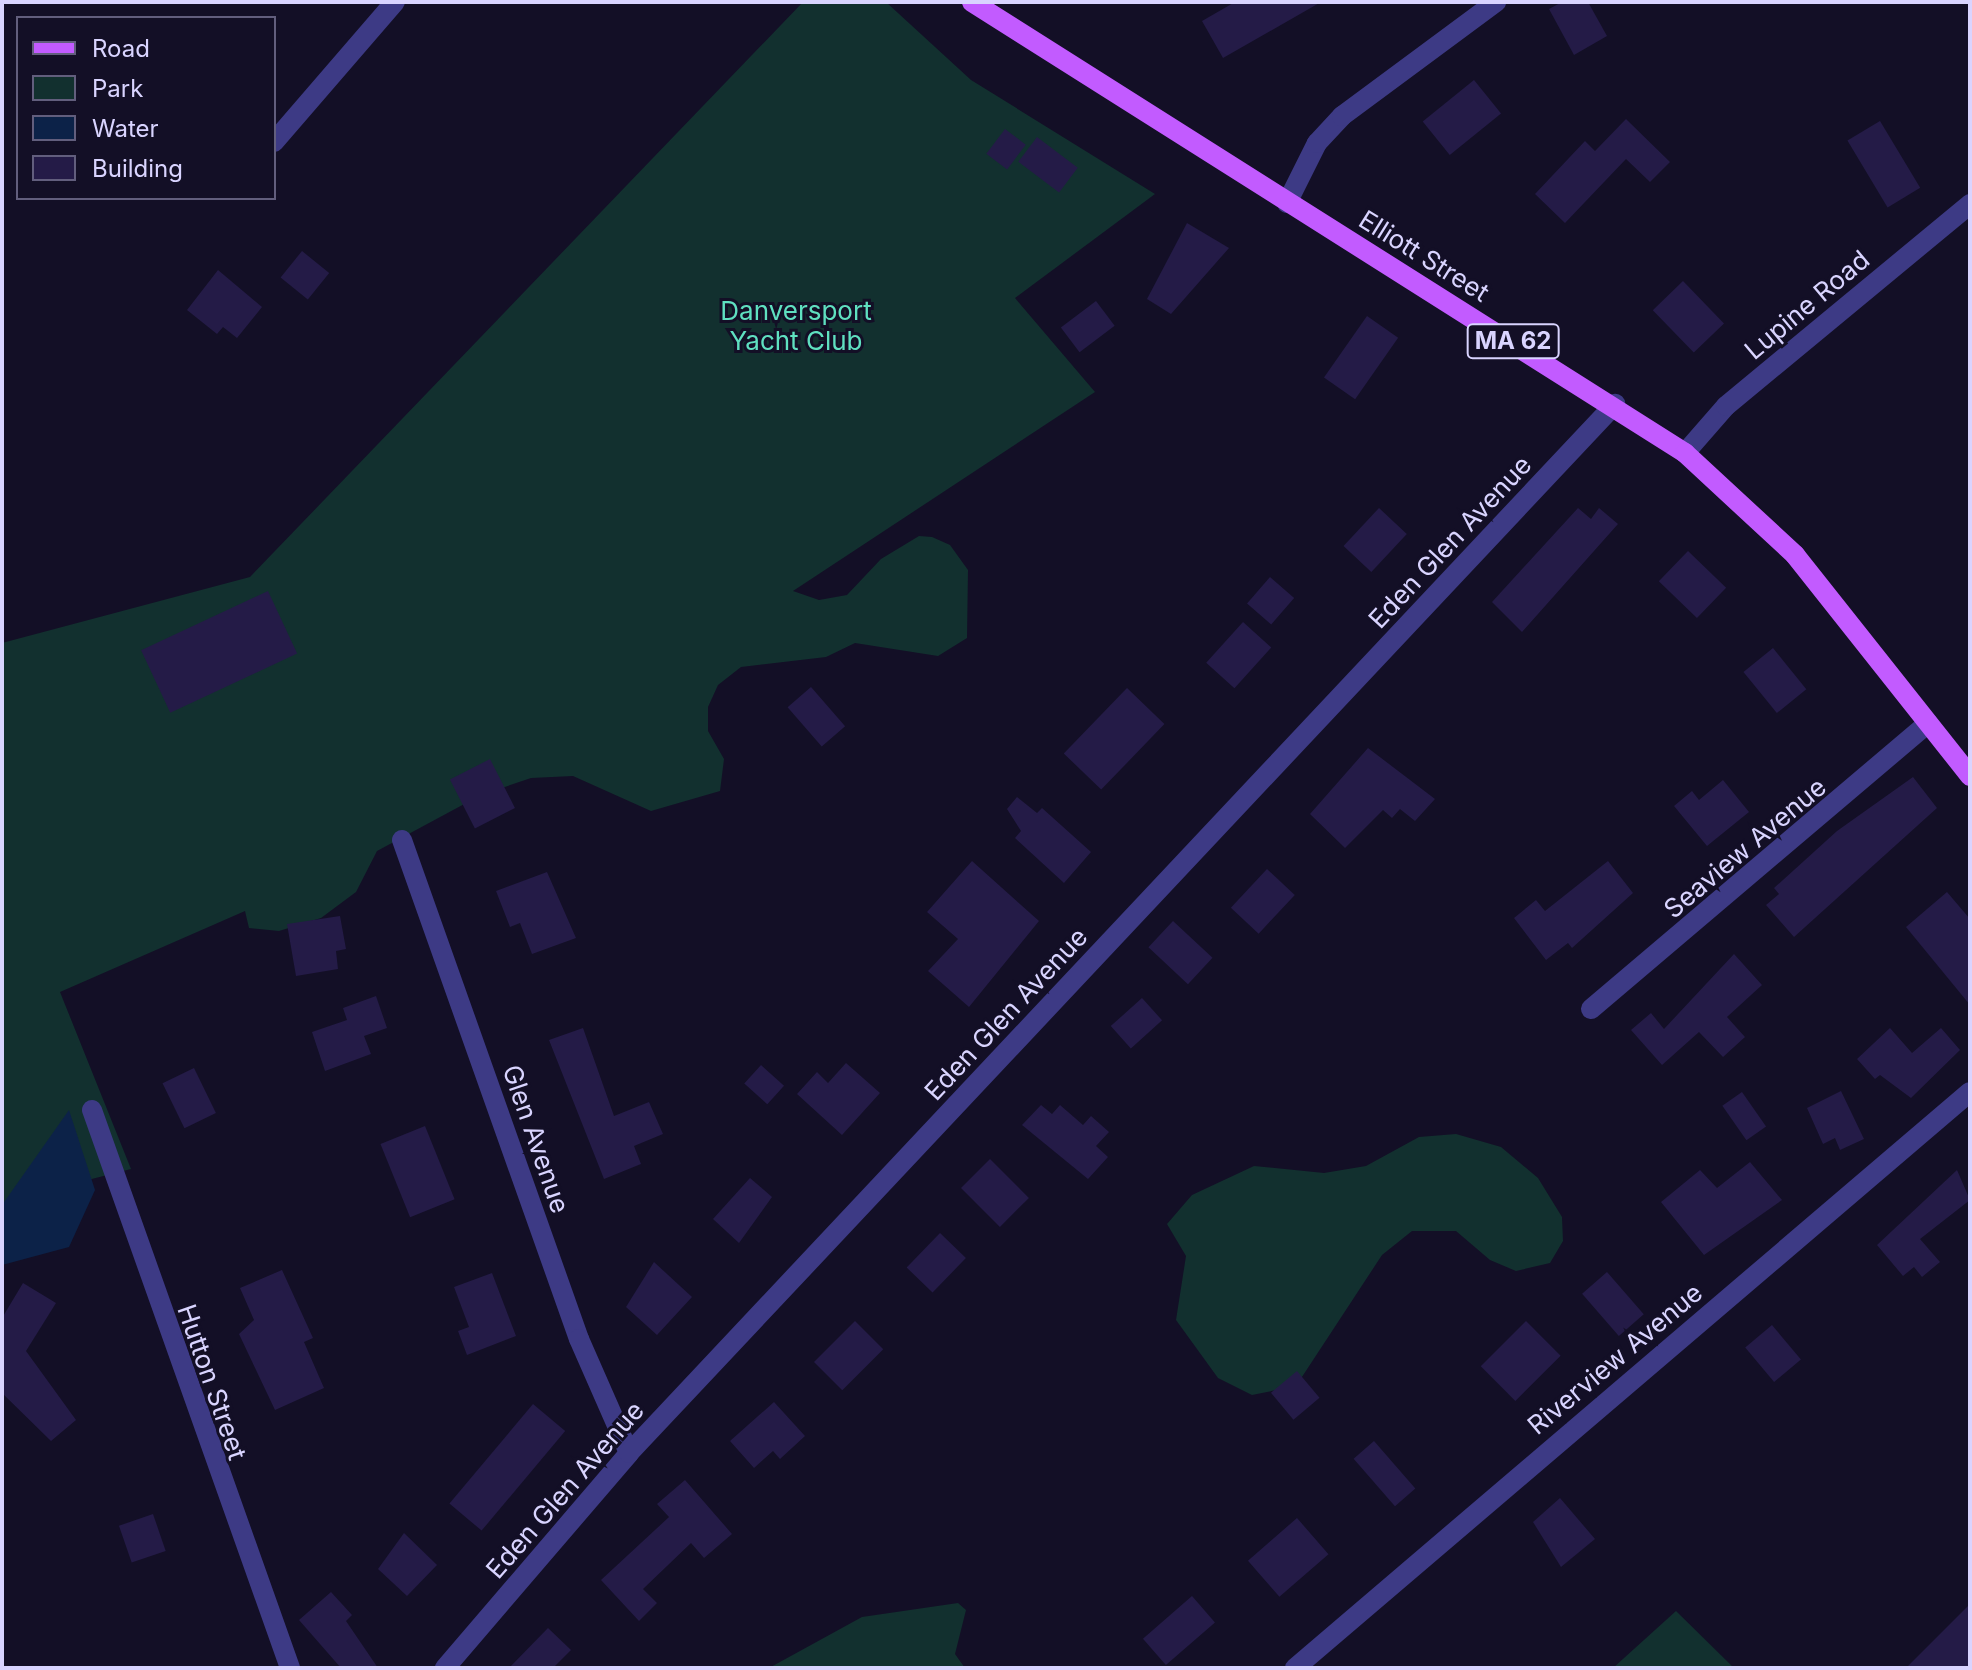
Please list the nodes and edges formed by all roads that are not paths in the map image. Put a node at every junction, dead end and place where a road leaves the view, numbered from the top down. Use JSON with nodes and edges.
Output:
{"nodes":[{"id":1,"x":395,"y":2,"type":"edge"},
{"id":2,"x":972,"y":2,"type":"edge"},
{"id":3,"x":1496,"y":2,"type":"edge"},
{"id":4,"x":276,"y":140,"type":"edge"},
{"id":5,"x":1287,"y":203,"type":"junction"},
{"id":6,"x":1970,"y":204,"type":"edge"},
{"id":7,"x":1615,"y":404,"type":"junction"},
{"id":8,"x":1685,"y":453,"type":"junction"},
{"id":9,"x":1928,"y":723,"type":"junction"},
{"id":10,"x":1970,"y":776,"type":"edge"},
{"id":11,"x":402,"y":840,"type":"dead end"},
{"id":12,"x":1591,"y":1009,"type":"dead end"},
{"id":13,"x":1970,"y":1092,"type":"edge"},
{"id":14,"x":92,"y":1110,"type":"dead end"},
{"id":15,"x":629,"y":1453,"type":"junction"},
{"id":16,"x":290,"y":1668,"type":"edge"},
{"id":17,"x":445,"y":1668,"type":"edge"},
{"id":18,"x":1295,"y":1668,"type":"edge"}],
"edges":[{"from":1,"to":4,"type":"street"},
{"from":2,"to":5,"type":"main road","name":"Elliott Street","number":"MA 62"},
{"from":3,"to":5,"type":"street"},
{"from":5,"to":7,"type":"main road","name":"Elliott Street","number":"MA 62"},
{"from":6,"to":8,"type":"street","name":"Lupine Road"},
{"from":7,"to":8,"type":"main road","name":"Elliott Street","number":"MA 62"},
{"from":7,"to":15,"type":"street","name":"Eden Glen Avenue"},
{"from":8,"to":9,"type":"main road","name":"Elliott Street","number":"MA 62"},
{"from":9,"to":10,"type":"main road","name":"Elliott Street","number":"MA 62"},
{"from":9,"to":12,"type":"street","name":"Seaview Avenue"},
{"from":11,"to":15,"type":"street","name":"Glen Avenue"},
{"from":13,"to":18,"type":"street","name":"Riverview Avenue"},
{"from":14,"to":16,"type":"street","name":"Hutton Street"},
{"from":15,"to":17,"type":"street","name":"Eden Glen Avenue"}]}
